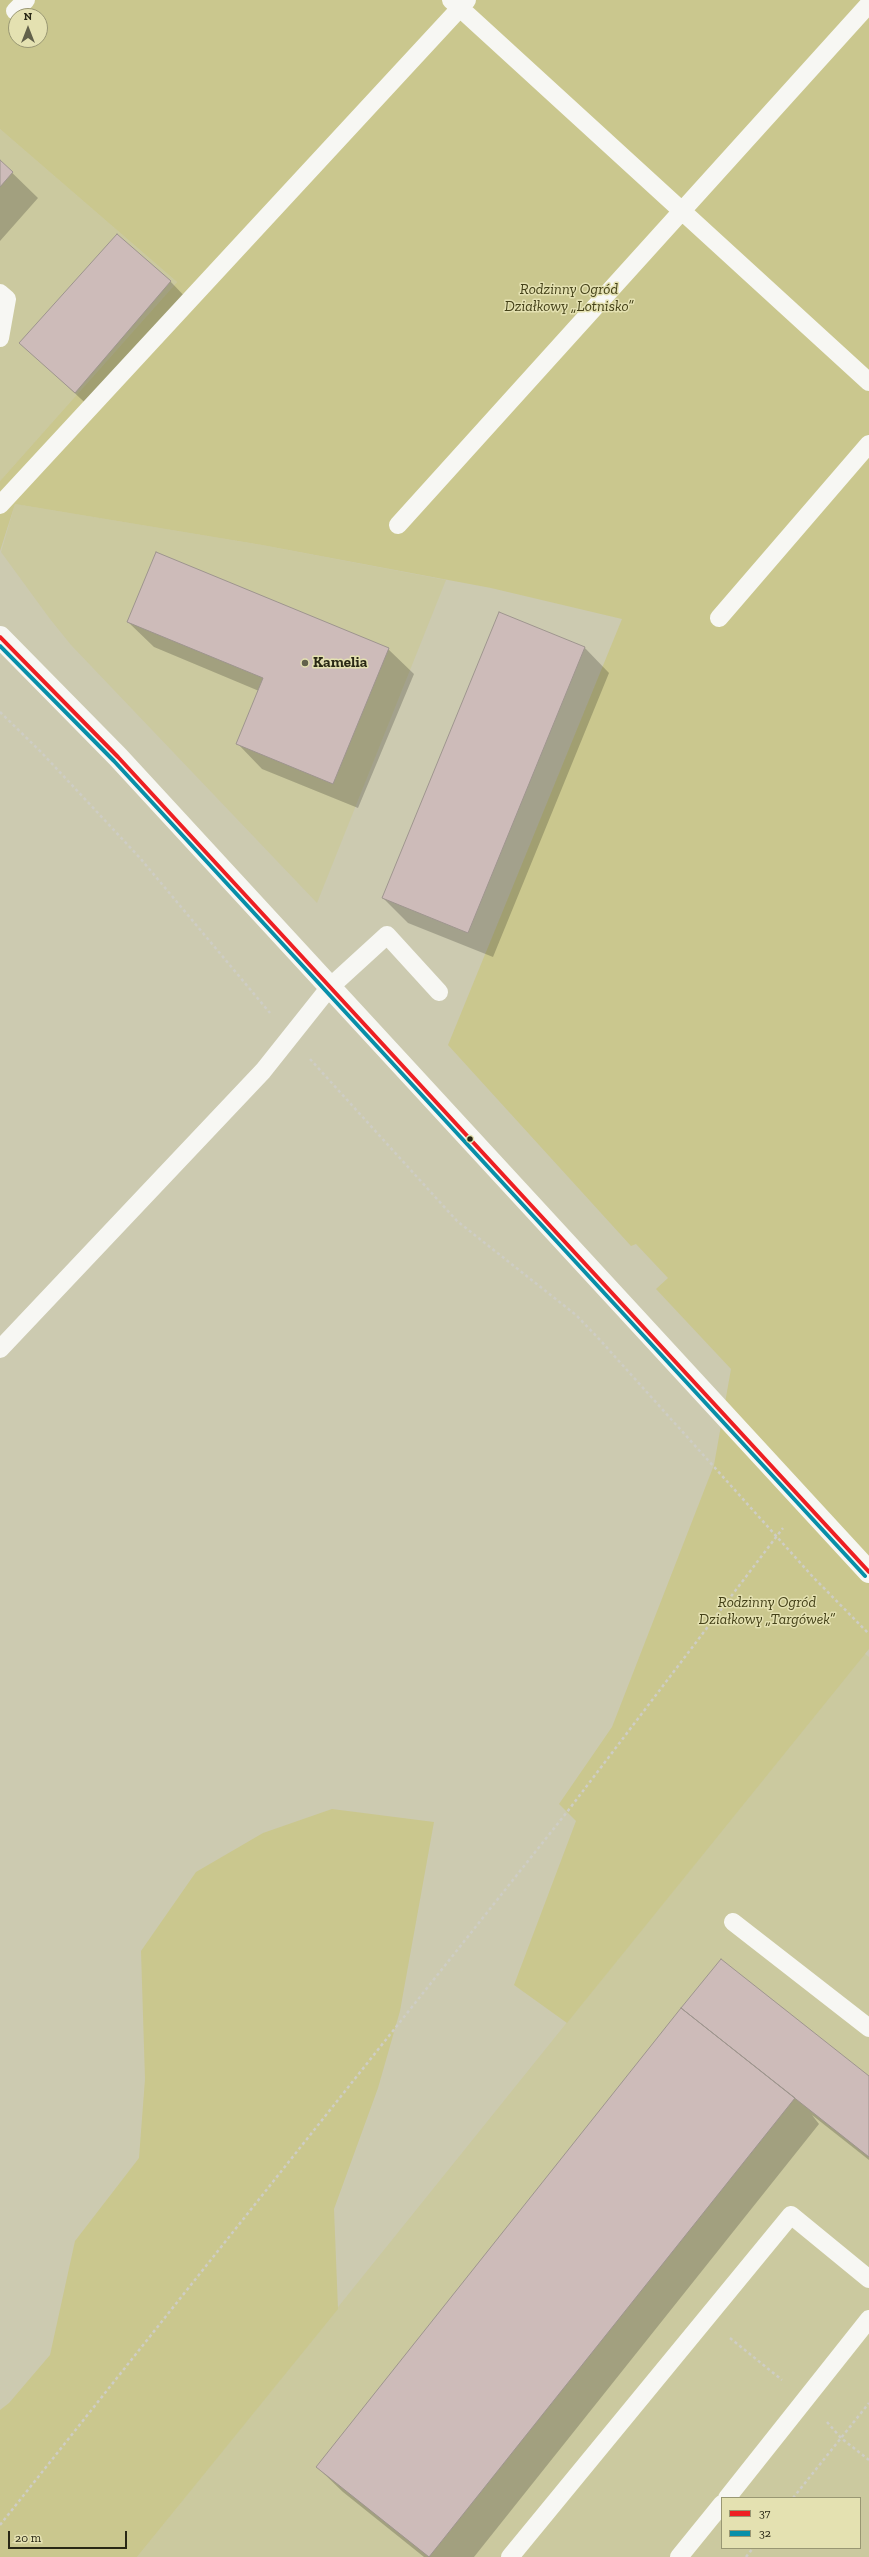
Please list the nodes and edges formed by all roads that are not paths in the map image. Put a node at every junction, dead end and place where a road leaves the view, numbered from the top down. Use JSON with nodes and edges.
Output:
{"nodes":[{"id":1,"x":459,"y":3,"type":"edge"},
{"id":2,"x":869,"y":4,"type":"edge"},
{"id":3,"x":682,"y":211,"type":"junction"},
{"id":4,"x":0,"y":293,"type":"edge"},
{"id":5,"x":0,"y":338,"type":"edge"},
{"id":6,"x":869,"y":382,"type":"edge"},
{"id":7,"x":869,"y":444,"type":"edge"},
{"id":8,"x":0,"y":505,"type":"edge"},
{"id":9,"x":398,"y":525,"type":"dead end"},
{"id":10,"x":719,"y":618,"type":"dead end"},
{"id":11,"x":0,"y":637,"type":"edge"},
{"id":12,"x":329,"y":988,"type":"junction"},
{"id":13,"x":439,"y":992,"type":"dead end"},
{"id":14,"x":0,"y":1349,"type":"edge"},
{"id":15,"x":869,"y":1572,"type":"edge"},
{"id":16,"x":733,"y":1922,"type":"dead end"},
{"id":17,"x":869,"y":2028,"type":"edge"},
{"id":18,"x":869,"y":2279,"type":"edge"},
{"id":19,"x":869,"y":2319,"type":"edge"},
{"id":20,"x":728,"y":2497,"type":"edge"},
{"id":21,"x":721,"y":2505,"type":"edge"},
{"id":22,"x":510,"y":2557,"type":"edge"},
{"id":23,"x":679,"y":2557,"type":"edge"}],
"edges":[{"from":1,"to":3,"type":"lane"},
{"from":1,"to":8,"type":"lane"},
{"from":2,"to":3,"type":"lane"},
{"from":3,"to":6,"type":"lane"},
{"from":3,"to":9,"type":"lane"},
{"from":4,"to":5,"type":"lane"},
{"from":7,"to":10,"type":"lane"},
{"from":11,"to":12,"type":"street"},
{"from":12,"to":13,"type":"lane"},
{"from":12,"to":14,"type":"lane"},
{"from":12,"to":15,"type":"street"},
{"from":16,"to":17,"type":"lane"},
{"from":18,"to":22,"type":"lane"},
{"from":19,"to":20,"type":"lane"},
{"from":21,"to":23,"type":"lane"}]}
